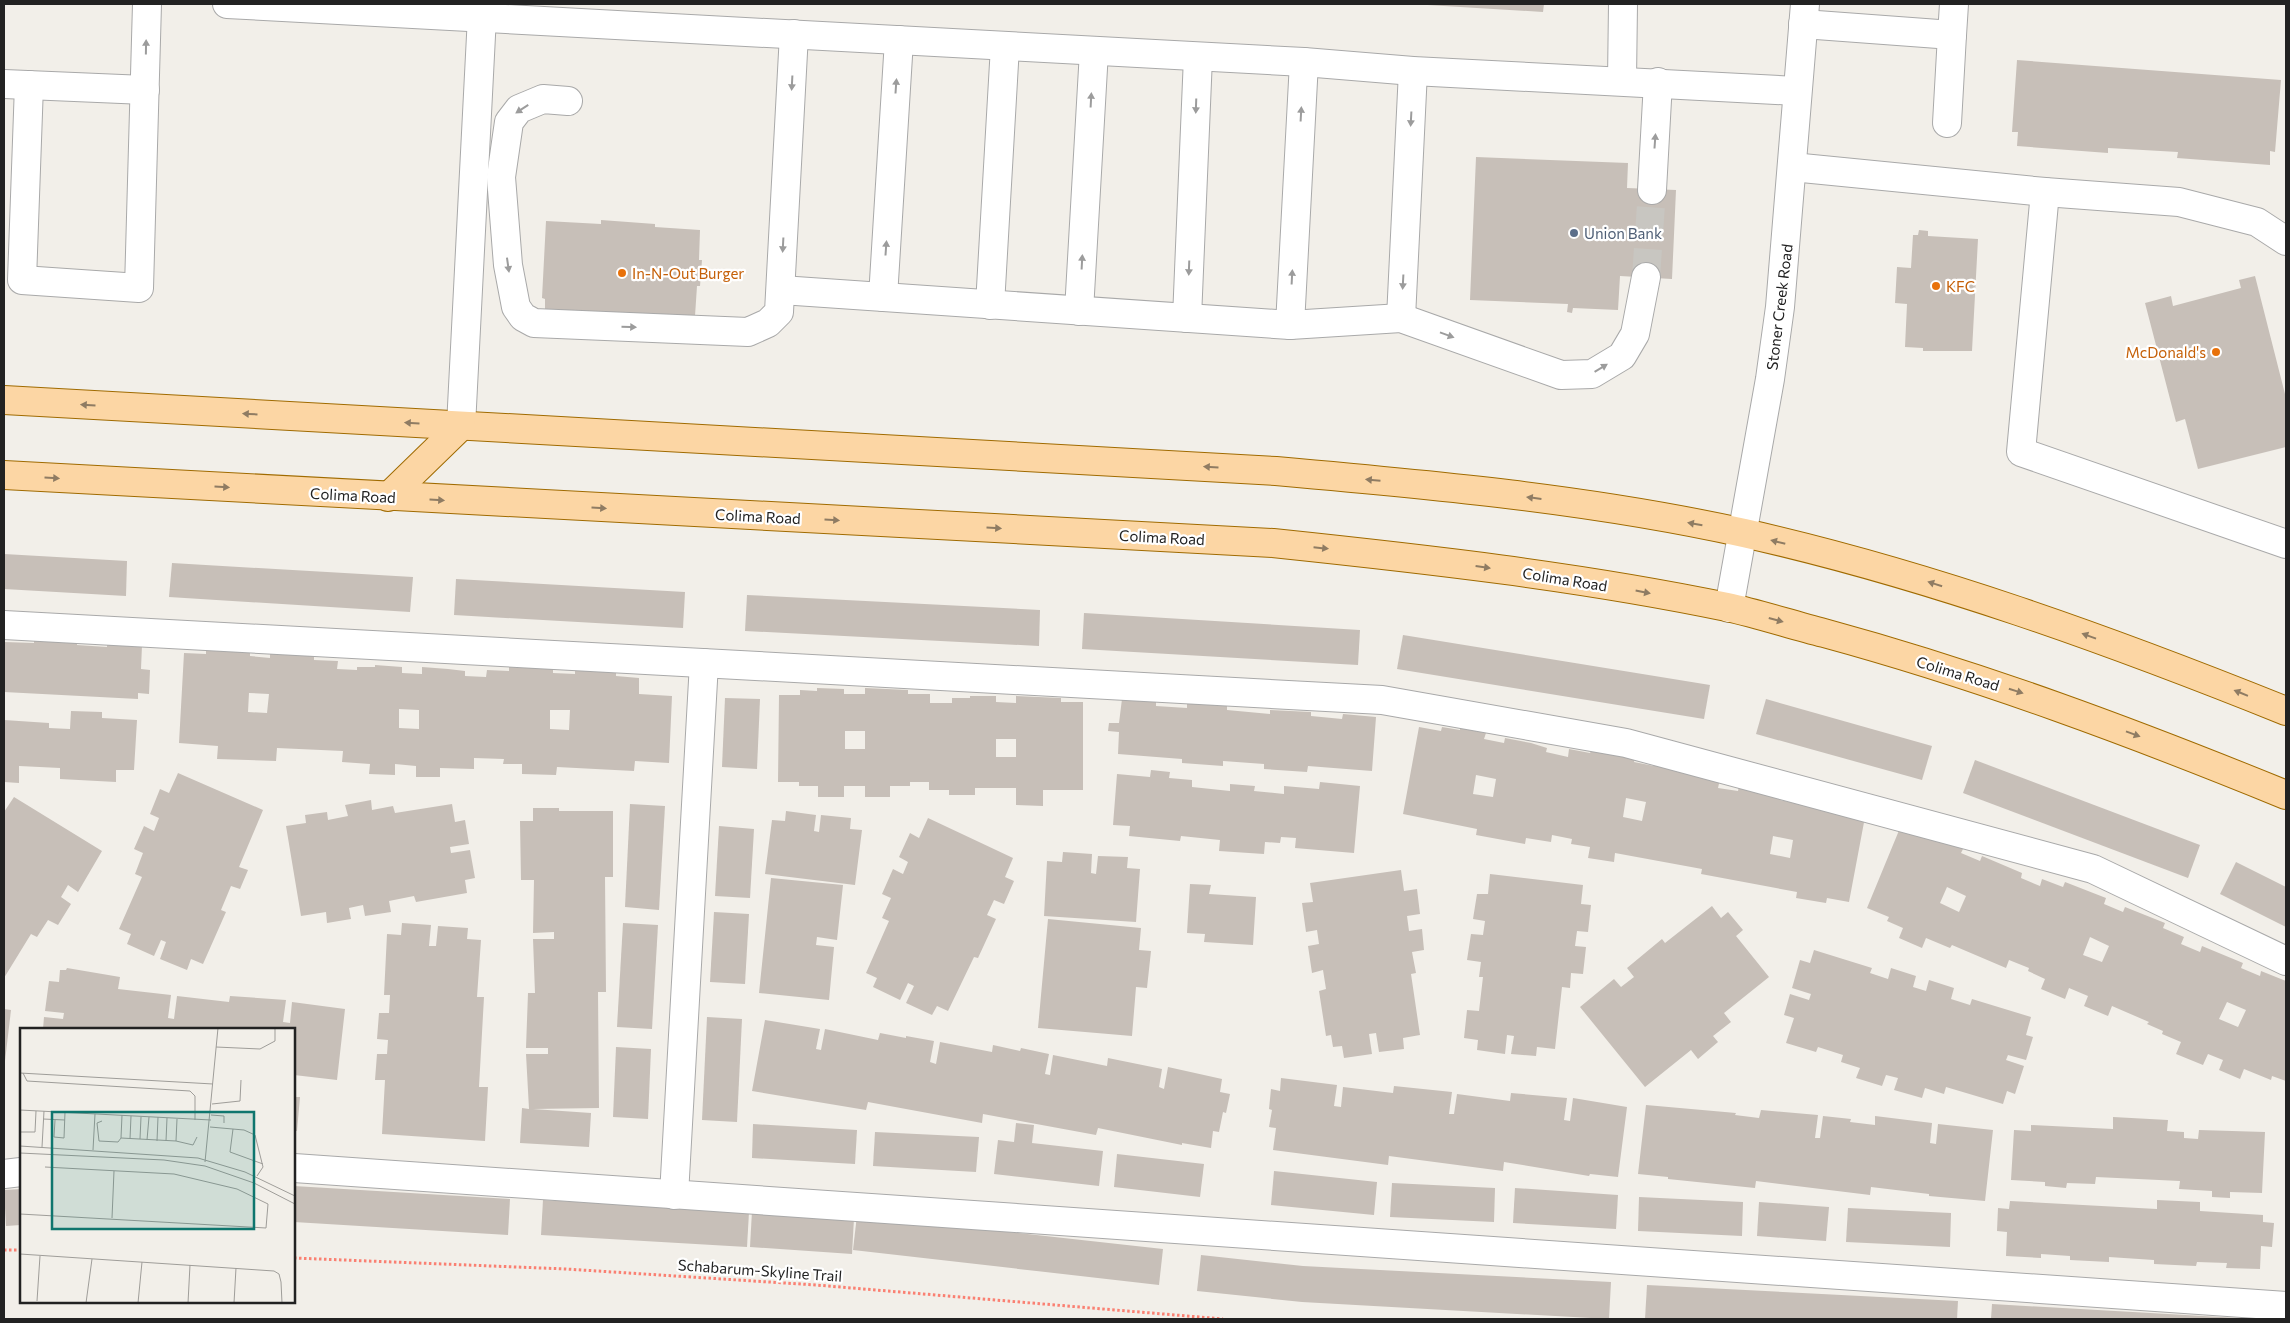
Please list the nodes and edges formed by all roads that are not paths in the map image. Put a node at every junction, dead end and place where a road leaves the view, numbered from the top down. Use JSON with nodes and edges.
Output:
{"nodes":[{"id":1,"x":147,"y":4,"type":"edge"},
{"id":2,"x":227,"y":4,"type":"edge"},
{"id":3,"x":1623,"y":4,"type":"edge"},
{"id":4,"x":1954,"y":4,"type":"edge"},
{"id":5,"x":1804,"y":14,"type":"edge"},
{"id":6,"x":482,"y":16,"type":"junction"},
{"id":7,"x":794,"y":34,"type":"junction"},
{"id":8,"x":1952,"y":35,"type":"junction"},
{"id":9,"x":899,"y":40,"type":"junction"},
{"id":10,"x":1005,"y":46,"type":"junction"},
{"id":11,"x":1094,"y":51,"type":"junction"},
{"id":12,"x":1198,"y":57,"type":"junction"},
{"id":13,"x":1304,"y":62,"type":"junction"},
{"id":14,"x":1413,"y":71,"type":"junction"},
{"id":15,"x":1622,"y":80,"type":"junction"},
{"id":16,"x":1658,"y":82,"type":"junction"},
{"id":17,"x":16,"y":84,"type":"edge"},
{"id":18,"x":145,"y":90,"type":"junction"},
{"id":19,"x":1797,"y":91,"type":"junction"},
{"id":20,"x":568,"y":101,"type":"dead end"},
{"id":21,"x":1947,"y":123,"type":"dead end"},
{"id":22,"x":1792,"y":167,"type":"junction"},
{"id":23,"x":1652,"y":190,"type":"tunnel mouth"},
{"id":24,"x":2045,"y":192,"type":"junction"},
{"id":25,"x":2286,"y":241,"type":"edge"},
{"id":26,"x":1646,"y":277,"type":"tunnel mouth"},
{"id":27,"x":781,"y":290,"type":"junction"},
{"id":28,"x":883,"y":297,"type":"junction"},
{"id":29,"x":990,"y":305,"type":"junction"},
{"id":30,"x":1079,"y":311,"type":"junction"},
{"id":31,"x":1187,"y":318,"type":"junction"},
{"id":32,"x":1401,"y":318,"type":"junction"},
{"id":33,"x":1290,"y":325,"type":"junction"},
{"id":34,"x":4,"y":400,"type":"edge"},
{"id":35,"x":461,"y":426,"type":"junction"},
{"id":36,"x":4,"y":475,"type":"edge"},
{"id":37,"x":388,"y":497,"type":"junction"},
{"id":38,"x":1743,"y":533,"type":"junction"},
{"id":39,"x":2286,"y":544,"type":"edge"},
{"id":40,"x":1729,"y":608,"type":"junction"},
{"id":41,"x":4,"y":625,"type":"edge"},
{"id":42,"x":704,"y":663,"type":"junction"},
{"id":43,"x":2286,"y":711,"type":"edge"},
{"id":44,"x":2286,"y":795,"type":"edge"},
{"id":45,"x":2286,"y":961,"type":"edge"},
{"id":46,"x":295,"y":1168,"type":"edge"},
{"id":47,"x":20,"y":1172,"type":"edge"},
{"id":48,"x":4,"y":1174,"type":"edge"},
{"id":49,"x":674,"y":1195,"type":"junction"},
{"id":50,"x":2286,"y":1306,"type":"edge"}],
"edges":[{"from":18,"to":1,"type":"street","one_way":true},
{"from":2,"to":6,"type":"street"},
{"from":3,"to":15,"type":"street"},
{"from":4,"to":8,"type":"street"},
{"from":5,"to":8,"type":"street"},
{"from":5,"to":19,"type":"street","name":"Stoner Creek Road"},
{"from":6,"to":7,"type":"street"},
{"from":6,"to":35,"type":"street"},
{"from":7,"to":9,"type":"street"},
{"from":7,"to":27,"type":"street","one_way":true},
{"from":8,"to":21,"type":"street"},
{"from":9,"to":10,"type":"street"},
{"from":28,"to":9,"type":"street","one_way":true},
{"from":10,"to":11,"type":"street"},
{"from":10,"to":29,"type":"street"},
{"from":11,"to":12,"type":"street"},
{"from":30,"to":11,"type":"street","one_way":true},
{"from":12,"to":13,"type":"street"},
{"from":12,"to":31,"type":"street","one_way":true},
{"from":13,"to":14,"type":"street"},
{"from":33,"to":13,"type":"street","one_way":true},
{"from":14,"to":15,"type":"street"},
{"from":14,"to":32,"type":"street","one_way":true},
{"from":15,"to":16,"type":"street"},
{"from":16,"to":19,"type":"street"},
{"from":23,"to":16,"type":"street","one_way":true},
{"from":17,"to":18,"type":"street"},
{"from":17,"to":18,"type":"street"},
{"from":19,"to":22,"type":"street","name":"Stoner Creek Road"},
{"from":20,"to":27,"type":"street","one_way":true},
{"from":22,"to":24,"type":"street"},
{"from":22,"to":38,"type":"street","name":"Stoner Creek Road"},
{"from":24,"to":25,"type":"street"},
{"from":24,"to":39,"type":"street"},
{"from":32,"to":26,"type":"street","one_way":true},
{"from":27,"to":28,"type":"street"},
{"from":28,"to":29,"type":"street"},
{"from":29,"to":30,"type":"street"},
{"from":30,"to":31,"type":"street"},
{"from":31,"to":33,"type":"street"},
{"from":32,"to":33,"type":"street"},
{"from":35,"to":34,"type":"main road","one_way":true},
{"from":35,"to":37,"type":"main road"},
{"from":38,"to":35,"type":"main road","one_way":true},
{"from":36,"to":37,"type":"main road","name":"Colima Road","one_way":true},
{"from":37,"to":40,"type":"main road","name":"Colima Road","one_way":true},
{"from":38,"to":40,"type":"street","name":"Stoner Creek Road"},
{"from":43,"to":38,"type":"main road","one_way":true},
{"from":40,"to":44,"type":"main road","name":"Colima Road","one_way":true},
{"from":41,"to":42,"type":"street"},
{"from":42,"to":45,"type":"street"},
{"from":42,"to":49,"type":"street"},
{"from":46,"to":49,"type":"street"},
{"from":47,"to":48,"type":"street"},
{"from":49,"to":50,"type":"street"}]}
